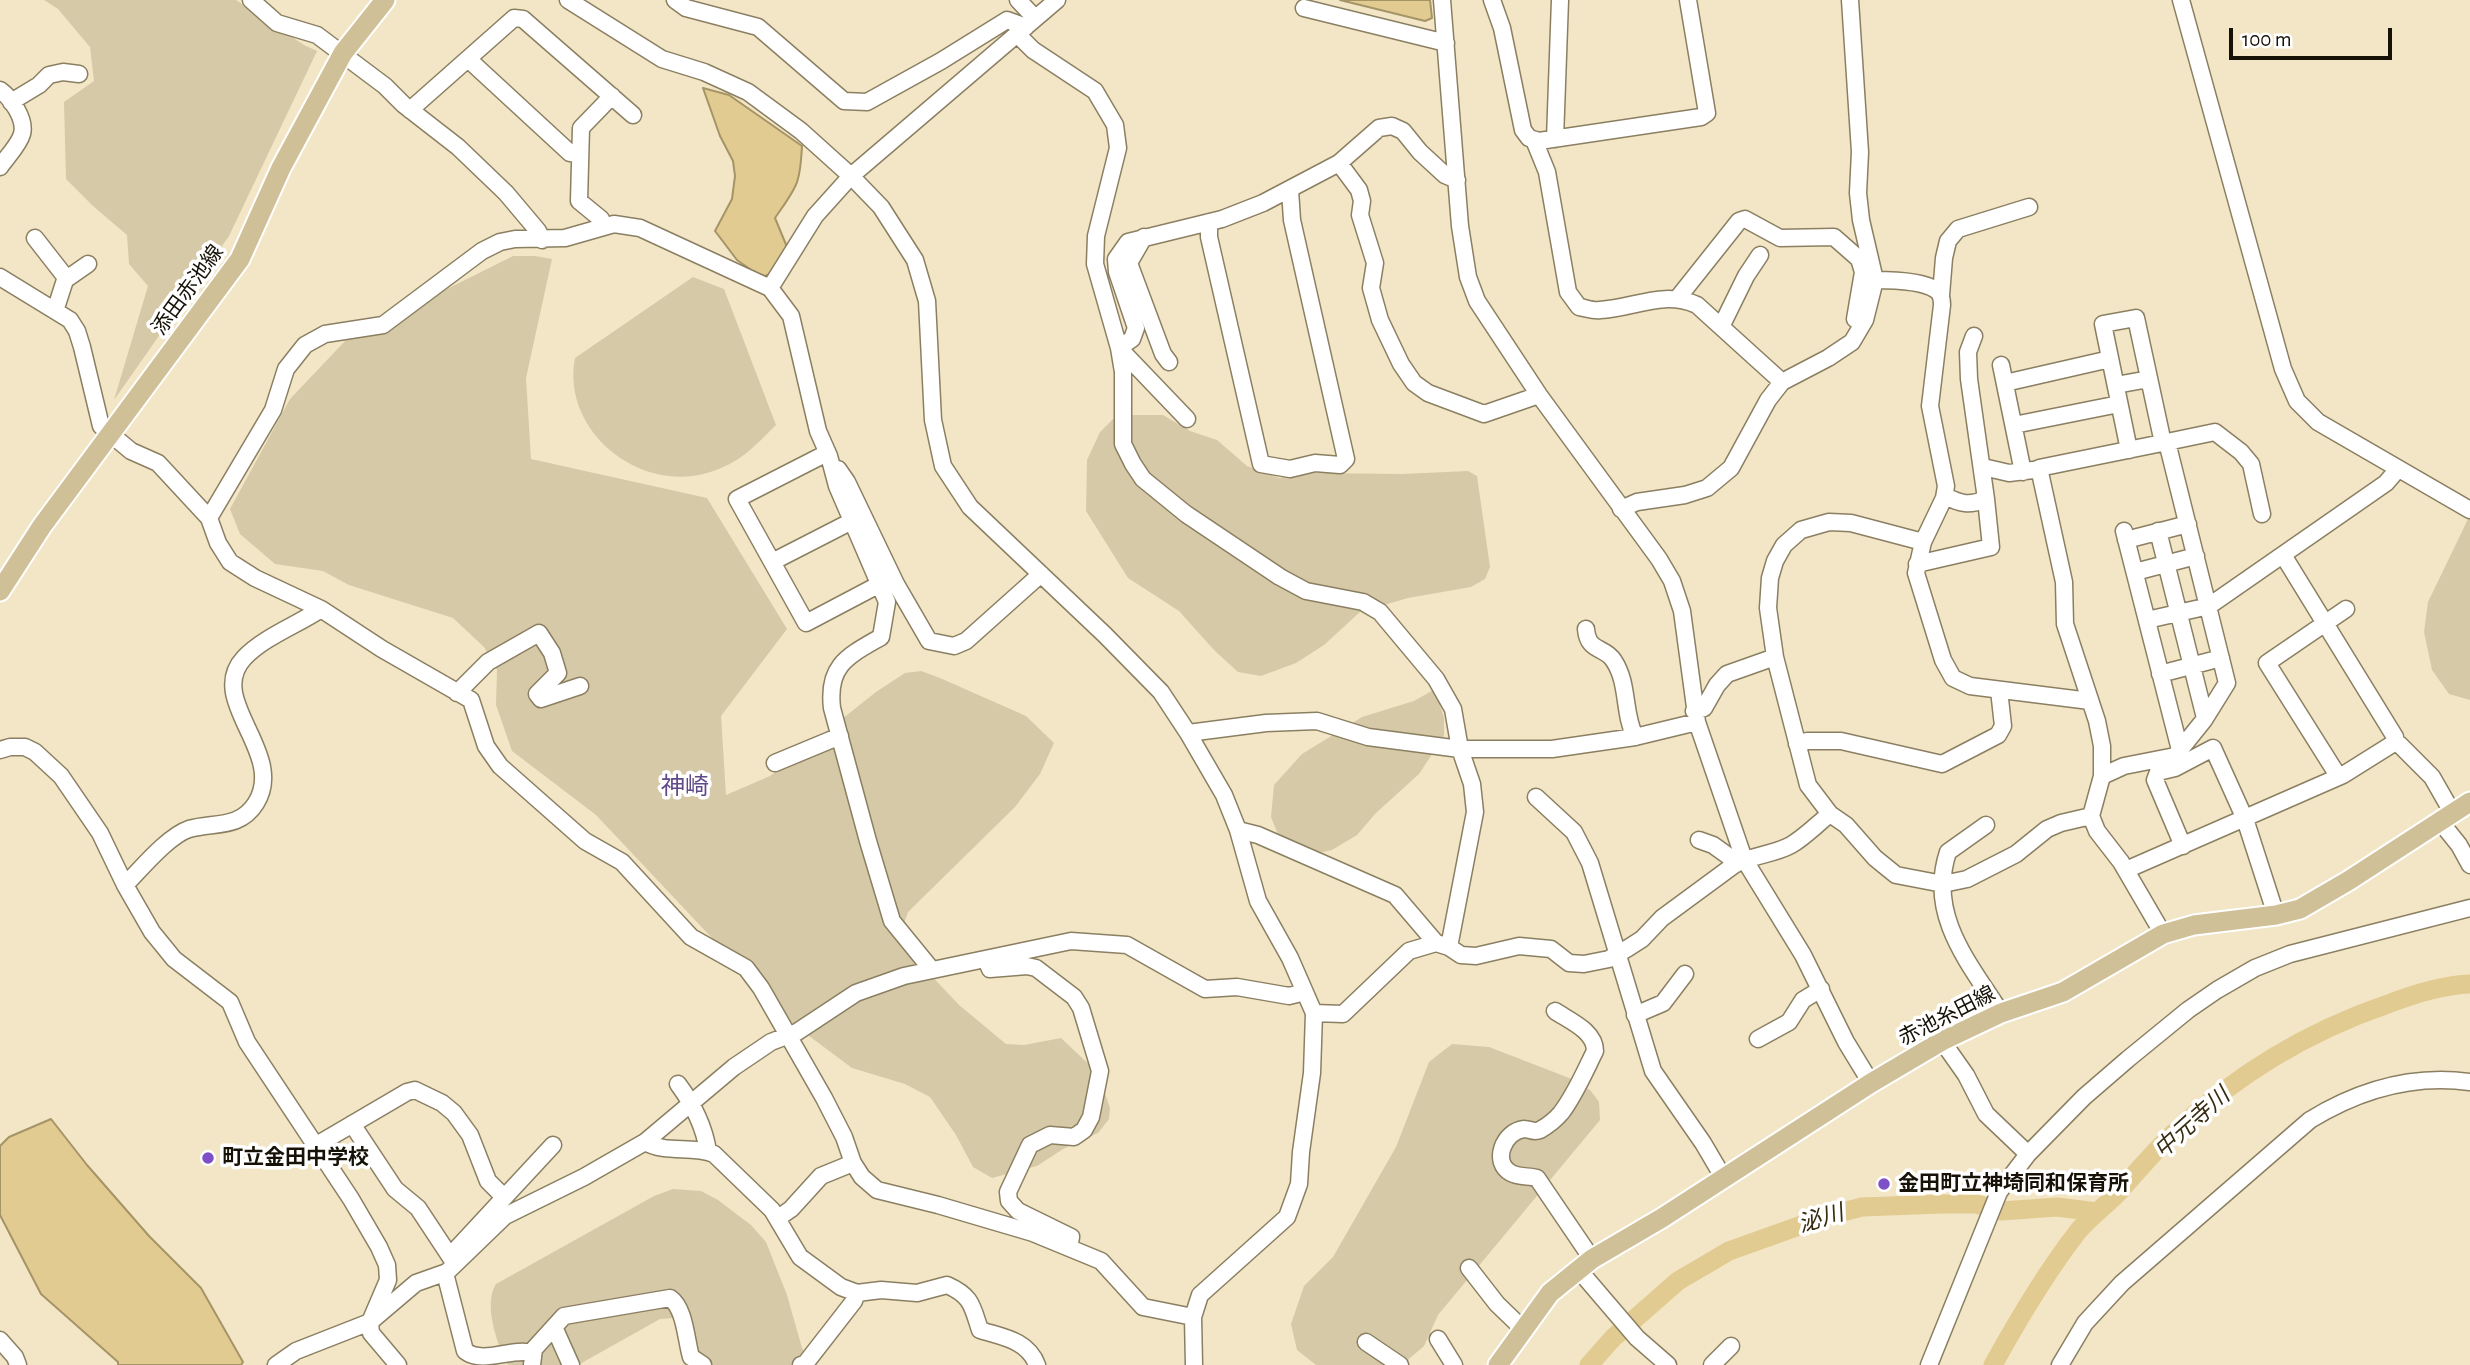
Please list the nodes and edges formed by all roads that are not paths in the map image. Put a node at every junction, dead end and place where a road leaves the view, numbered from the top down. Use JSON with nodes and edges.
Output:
{"nodes":[{"id":1,"x":251,"y":0,"type":"edge"},
{"id":2,"x":385,"y":0,"type":"edge"},
{"id":3,"x":568,"y":0,"type":"edge"},
{"id":4,"x":675,"y":0,"type":"edge"},
{"id":5,"x":1018,"y":0,"type":"edge"},
{"id":6,"x":1057,"y":0,"type":"edge"},
{"id":7,"x":1442,"y":0,"type":"edge"},
{"id":8,"x":1492,"y":0,"type":"edge"},
{"id":9,"x":1560,"y":0,"type":"edge"},
{"id":10,"x":1688,"y":0,"type":"edge"},
{"id":11,"x":1850,"y":0,"type":"edge"},
{"id":12,"x":2180,"y":0,"type":"edge"},
{"id":13,"x":1304,"y":8,"type":"dead end"},
{"id":14,"x":1026,"y":26,"type":"junction"},
{"id":15,"x":1446,"y":43,"type":"junction"},
{"id":16,"x":343,"y":53,"type":"junction"},
{"id":17,"x":468,"y":59,"type":"junction"},
{"id":18,"x":79,"y":74,"type":"dead end"},
{"id":19,"x":0,"y":90,"type":"edge"},
{"id":20,"x":612,"y":96,"type":"junction"},
{"id":21,"x":11,"y":102,"type":"junction"},
{"id":22,"x":410,"y":110,"type":"junction"},
{"id":23,"x":633,"y":115,"type":"dead end"},
{"id":24,"x":1555,"y":139,"type":"junction"},
{"id":25,"x":1534,"y":140,"type":"junction"},
{"id":26,"x":580,"y":155,"type":"junction"},
{"id":27,"x":1339,"y":163,"type":"junction"},
{"id":28,"x":0,"y":167,"type":"edge"},
{"id":29,"x":851,"y":176,"type":"junction"},
{"id":30,"x":1457,"y":180,"type":"junction"},
{"id":31,"x":1290,"y":190,"type":"junction"},
{"id":32,"x":2029,"y":207,"type":"dead end"},
{"id":33,"x":1209,"y":222,"type":"junction"},
{"id":34,"x":604,"y":226,"type":"junction"},
{"id":35,"x":1144,"y":237,"type":"junction"},
{"id":36,"x":35,"y":238,"type":"dead end"},
{"id":37,"x":542,"y":240,"type":"junction"},
{"id":38,"x":1760,"y":255,"type":"dead end"},
{"id":39,"x":88,"y":264,"type":"dead end"},
{"id":40,"x":0,"y":277,"type":"edge"},
{"id":41,"x":67,"y":279,"type":"junction"},
{"id":42,"x":1875,"y":280,"type":"junction"},
{"id":43,"x":770,"y":288,"type":"junction"},
{"id":44,"x":1941,"y":295,"type":"junction"},
{"id":45,"x":1677,"y":299,"type":"junction"},
{"id":46,"x":55,"y":310,"type":"junction"},
{"id":47,"x":1721,"y":327,"type":"junction"},
{"id":48,"x":1974,"y":336,"type":"dead end"},
{"id":49,"x":1854,"y":338,"type":"junction"},
{"id":50,"x":1119,"y":348,"type":"junction"},
{"id":51,"x":2110,"y":359,"type":"junction"},
{"id":52,"x":1169,"y":362,"type":"dead end"},
{"id":53,"x":2001,"y":365,"type":"dead end"},
{"id":54,"x":2149,"y":379,"type":"junction"},
{"id":55,"x":1782,"y":382,"type":"junction"},
{"id":56,"x":2005,"y":383,"type":"junction"},
{"id":57,"x":2116,"y":385,"type":"junction"},
{"id":58,"x":1539,"y":396,"type":"junction"},
{"id":59,"x":2119,"y":404,"type":"junction"},
{"id":60,"x":1186,"y":419,"type":"dead end"},
{"id":61,"x":2014,"y":425,"type":"junction"},
{"id":62,"x":109,"y":434,"type":"junction"},
{"id":63,"x":2165,"y":442,"type":"junction"},
{"id":64,"x":2129,"y":450,"type":"junction"},
{"id":65,"x":828,"y":454,"type":"junction"},
{"id":66,"x":1983,"y":467,"type":"junction"},
{"id":67,"x":2031,"y":470,"type":"junction"},
{"id":68,"x":2398,"y":470,"type":"junction"},
{"id":69,"x":1945,"y":496,"type":"junction"},
{"id":70,"x":1986,"y":499,"type":"junction"},
{"id":71,"x":1621,"y":509,"type":"junction"},
{"id":72,"x":2470,"y":510,"type":"edge"},
{"id":73,"x":2262,"y":514,"type":"dead end"},
{"id":74,"x":209,"y":518,"type":"junction"},
{"id":75,"x":852,"y":521,"type":"junction"},
{"id":76,"x":2188,"y":524,"type":"junction"},
{"id":77,"x":2158,"y":531,"type":"junction"},
{"id":78,"x":1923,"y":542,"type":"junction"},
{"id":79,"x":2283,"y":555,"type":"junction"},
{"id":80,"x":2196,"y":556,"type":"junction"},
{"id":81,"x":772,"y":562,"type":"junction"},
{"id":82,"x":1917,"y":564,"type":"junction"},
{"id":83,"x":2166,"y":564,"type":"junction"},
{"id":84,"x":2135,"y":572,"type":"junction"},
{"id":85,"x":1041,"y":574,"type":"junction"},
{"id":86,"x":880,"y":584,"type":"junction"},
{"id":87,"x":0,"y":591,"type":"edge"},
{"id":88,"x":2209,"y":606,"type":"junction"},
{"id":89,"x":321,"y":609,"type":"junction"},
{"id":90,"x":2347,"y":609,"type":"dead end"},
{"id":91,"x":2178,"y":613,"type":"junction"},
{"id":92,"x":2147,"y":620,"type":"junction"},
{"id":93,"x":2326,"y":624,"type":"junction"},
{"id":94,"x":1586,"y":629,"type":"dead end"},
{"id":95,"x":1775,"y":657,"type":"junction"},
{"id":96,"x":2221,"y":658,"type":"junction"},
{"id":97,"x":2191,"y":666,"type":"junction"},
{"id":98,"x":2160,"y":674,"type":"junction"},
{"id":99,"x":580,"y":687,"type":"dead end"},
{"id":100,"x":1999,"y":690,"type":"junction"},
{"id":101,"x":457,"y":693,"type":"junction"},
{"id":102,"x":2090,"y":701,"type":"junction"},
{"id":103,"x":1695,"y":717,"type":"junction"},
{"id":104,"x":2205,"y":718,"type":"junction"},
{"id":105,"x":1188,"y":733,"type":"junction"},
{"id":106,"x":840,"y":736,"type":"junction"},
{"id":107,"x":1635,"y":737,"type":"junction"},
{"id":108,"x":2394,"y":743,"type":"junction"},
{"id":109,"x":1797,"y":744,"type":"junction"},
{"id":110,"x":1460,"y":749,"type":"junction"},
{"id":111,"x":0,"y":750,"type":"edge"},
{"id":112,"x":2180,"y":750,"type":"junction"},
{"id":113,"x":775,"y":763,"type":"dead end"},
{"id":114,"x":2102,"y":776,"type":"junction"},
{"id":115,"x":2336,"y":778,"type":"junction"},
{"id":116,"x":1536,"y":797,"type":"dead end"},
{"id":117,"x":2470,"y":802,"type":"edge"},
{"id":118,"x":1830,"y":814,"type":"junction"},
{"id":119,"x":2091,"y":816,"type":"junction"},
{"id":120,"x":2446,"y":816,"type":"junction"},
{"id":121,"x":2245,"y":819,"type":"junction"},
{"id":122,"x":1986,"y":825,"type":"dead end"},
{"id":123,"x":1238,"y":830,"type":"junction"},
{"id":124,"x":1699,"y":840,"type":"dead end"},
{"id":125,"x":2183,"y":846,"type":"junction"},
{"id":126,"x":1741,"y":861,"type":"junction"},
{"id":127,"x":2470,"y":864,"type":"edge"},
{"id":128,"x":2126,"y":870,"type":"junction"},
{"id":129,"x":1943,"y":884,"type":"junction"},
{"id":130,"x":125,"y":885,"type":"junction"},
{"id":131,"x":2470,"y":908,"type":"edge"},
{"id":132,"x":2276,"y":915,"type":"junction"},
{"id":133,"x":2163,"y":934,"type":"junction"},
{"id":134,"x":1443,"y":945,"type":"junction"},
{"id":135,"x":1618,"y":954,"type":"junction"},
{"id":136,"x":986,"y":960,"type":"junction"},
{"id":137,"x":932,"y":970,"type":"junction"},
{"id":138,"x":1685,"y":974,"type":"dead end"},
{"id":139,"x":1821,"y":989,"type":"junction"},
{"id":140,"x":1305,"y":992,"type":"junction"},
{"id":141,"x":1555,"y":1011,"type":"dead end"},
{"id":142,"x":1314,"y":1013,"type":"junction"},
{"id":143,"x":2001,"y":1013,"type":"junction"},
{"id":144,"x":1635,"y":1015,"type":"junction"},
{"id":145,"x":787,"y":1035,"type":"junction"},
{"id":146,"x":1758,"y":1039,"type":"dead end"},
{"id":147,"x":1942,"y":1041,"type":"junction"},
{"id":148,"x":2470,"y":1082,"type":"edge"},
{"id":149,"x":1871,"y":1083,"type":"junction"},
{"id":150,"x":678,"y":1084,"type":"dead end"},
{"id":151,"x":692,"y":1102,"type":"junction"},
{"id":152,"x":352,"y":1124,"type":"junction"},
{"id":153,"x":645,"y":1142,"type":"junction"},
{"id":154,"x":553,"y":1145,"type":"dead end"},
{"id":155,"x":315,"y":1146,"type":"junction"},
{"id":156,"x":708,"y":1151,"type":"junction"},
{"id":157,"x":2028,"y":1154,"type":"junction"},
{"id":158,"x":853,"y":1163,"type":"junction"},
{"id":159,"x":1723,"y":1177,"type":"junction"},
{"id":160,"x":503,"y":1197,"type":"junction"},
{"id":161,"x":778,"y":1218,"type":"junction"},
{"id":162,"x":1069,"y":1248,"type":"junction"},
{"id":163,"x":450,"y":1264,"type":"junction"},
{"id":164,"x":1585,"y":1264,"type":"junction"},
{"id":165,"x":1469,"y":1268,"type":"dead end"},
{"id":166,"x":858,"y":1293,"type":"junction"},
{"id":167,"x":1193,"y":1317,"type":"junction"},
{"id":168,"x":370,"y":1322,"type":"junction"},
{"id":169,"x":554,"y":1327,"type":"junction"},
{"id":170,"x":1524,"y":1329,"type":"junction"},
{"id":171,"x":1438,"y":1339,"type":"dead end"},
{"id":172,"x":0,"y":1340,"type":"edge"},
{"id":173,"x":1366,"y":1342,"type":"dead end"},
{"id":174,"x":1731,"y":1346,"type":"dead end"},
{"id":175,"x":532,"y":1359,"type":"edge"},
{"id":176,"x":697,"y":1363,"type":"edge"},
{"id":177,"x":18,"y":1365,"type":"edge"},
{"id":178,"x":276,"y":1365,"type":"edge"},
{"id":179,"x":398,"y":1365,"type":"edge"},
{"id":180,"x":571,"y":1365,"type":"edge"},
{"id":181,"x":801,"y":1365,"type":"edge"},
{"id":182,"x":1037,"y":1365,"type":"edge"},
{"id":183,"x":1194,"y":1365,"type":"edge"},
{"id":184,"x":1400,"y":1365,"type":"edge"},
{"id":185,"x":1454,"y":1365,"type":"edge"},
{"id":186,"x":1498,"y":1365,"type":"edge"},
{"id":187,"x":1668,"y":1365,"type":"edge"},
{"id":188,"x":1712,"y":1365,"type":"edge"},
{"id":189,"x":1929,"y":1365,"type":"edge"},
{"id":190,"x":2060,"y":1365,"type":"edge"}],
"edges":[{"from":1,"to":16,"type":"street"},
{"from":2,"to":16,"type":"main road","name":"添田赤池線"},
{"from":3,"to":29,"type":"street"},
{"from":4,"to":14,"type":"street"},
{"from":5,"to":14,"type":"street"},
{"from":6,"to":14,"type":"street"},
{"from":7,"to":15,"type":"street"},
{"from":8,"to":25,"type":"street"},
{"from":9,"to":24,"type":"street"},
{"from":10,"to":24,"type":"street"},
{"from":11,"to":42,"type":"street"},
{"from":12,"to":68,"type":"street"},
{"from":13,"to":15,"type":"street"},
{"from":14,"to":29,"type":"street"},
{"from":14,"to":50,"type":"street"},
{"from":15,"to":30,"type":"street"},
{"from":16,"to":22,"type":"street"},
{"from":16,"to":62,"type":"main road","name":"添田赤池線"},
{"from":17,"to":20,"type":"street"},
{"from":17,"to":22,"type":"street"},
{"from":17,"to":26,"type":"street"},
{"from":18,"to":21,"type":"street"},
{"from":19,"to":21,"type":"street"},
{"from":20,"to":23,"type":"street"},
{"from":20,"to":26,"type":"street"},
{"from":21,"to":28,"type":"street"},
{"from":22,"to":37,"type":"street"},
{"from":24,"to":25,"type":"street"},
{"from":25,"to":45,"type":"street"},
{"from":26,"to":34,"type":"street"},
{"from":27,"to":30,"type":"street"},
{"from":27,"to":31,"type":"street"},
{"from":27,"to":58,"type":"street"},
{"from":29,"to":43,"type":"street"},
{"from":29,"to":85,"type":"street"},
{"from":30,"to":58,"type":"street"},
{"from":31,"to":33,"type":"street"},
{"from":31,"to":33,"type":"street"},
{"from":32,"to":44,"type":"street"},
{"from":33,"to":35,"type":"street"},
{"from":34,"to":37,"type":"street"},
{"from":34,"to":43,"type":"street"},
{"from":35,"to":50,"type":"street"},
{"from":35,"to":52,"type":"street"},
{"from":36,"to":41,"type":"street"},
{"from":37,"to":74,"type":"street"},
{"from":38,"to":47,"type":"street"},
{"from":39,"to":41,"type":"street"},
{"from":40,"to":46,"type":"street"},
{"from":41,"to":46,"type":"street"},
{"from":42,"to":44,"type":"street"},
{"from":42,"to":49,"type":"street"},
{"from":43,"to":65,"type":"street"},
{"from":44,"to":69,"type":"street"},
{"from":45,"to":47,"type":"street"},
{"from":45,"to":49,"type":"street"},
{"from":46,"to":62,"type":"street"},
{"from":47,"to":55,"type":"street"},
{"from":48,"to":66,"type":"street"},
{"from":49,"to":55,"type":"street"},
{"from":50,"to":60,"type":"street"},
{"from":50,"to":110,"type":"street"},
{"from":51,"to":54,"type":"street"},
{"from":51,"to":56,"type":"street"},
{"from":51,"to":57,"type":"street"},
{"from":53,"to":56,"type":"street"},
{"from":54,"to":57,"type":"street"},
{"from":54,"to":63,"type":"street"},
{"from":55,"to":71,"type":"street"},
{"from":56,"to":61,"type":"street"},
{"from":57,"to":59,"type":"street"},
{"from":58,"to":71,"type":"street"},
{"from":59,"to":61,"type":"street"},
{"from":59,"to":64,"type":"street"},
{"from":61,"to":67,"type":"street"},
{"from":62,"to":74,"type":"street"},
{"from":62,"to":87,"type":"main road","name":"添田赤池線"},
{"from":63,"to":64,"type":"street"},
{"from":63,"to":73,"type":"street"},
{"from":63,"to":76,"type":"street"},
{"from":64,"to":67,"type":"street"},
{"from":65,"to":75,"type":"street"},
{"from":65,"to":81,"type":"street"},
{"from":65,"to":85,"type":"street"},
{"from":66,"to":67,"type":"street"},
{"from":66,"to":70,"type":"street"},
{"from":67,"to":102,"type":"street"},
{"from":68,"to":72,"type":"street"},
{"from":68,"to":79,"type":"street"},
{"from":69,"to":70,"type":"street"},
{"from":69,"to":78,"type":"street"},
{"from":70,"to":82,"type":"street"},
{"from":71,"to":103,"type":"street"},
{"from":74,"to":89,"type":"street"},
{"from":75,"to":81,"type":"street"},
{"from":75,"to":86,"type":"street"},
{"from":76,"to":77,"type":"street"},
{"from":76,"to":80,"type":"street"},
{"from":77,"to":83,"type":"street"},
{"from":77,"to":84,"type":"street"},
{"from":78,"to":82,"type":"street"},
{"from":78,"to":95,"type":"street"},
{"from":79,"to":88,"type":"street"},
{"from":79,"to":93,"type":"street"},
{"from":80,"to":83,"type":"street"},
{"from":80,"to":88,"type":"street"},
{"from":81,"to":86,"type":"street"},
{"from":82,"to":100,"type":"street"},
{"from":83,"to":84,"type":"street"},
{"from":83,"to":91,"type":"street"},
{"from":84,"to":92,"type":"street"},
{"from":85,"to":105,"type":"street"},
{"from":86,"to":106,"type":"street"},
{"from":88,"to":91,"type":"street"},
{"from":88,"to":96,"type":"street"},
{"from":89,"to":101,"type":"street"},
{"from":89,"to":130,"type":"street"},
{"from":90,"to":93,"type":"street"},
{"from":91,"to":92,"type":"street"},
{"from":91,"to":97,"type":"street"},
{"from":92,"to":98,"type":"street"},
{"from":93,"to":108,"type":"street"},
{"from":93,"to":115,"type":"street"},
{"from":94,"to":107,"type":"street"},
{"from":95,"to":103,"type":"street"},
{"from":95,"to":109,"type":"street"},
{"from":96,"to":97,"type":"street"},
{"from":96,"to":104,"type":"street"},
{"from":97,"to":98,"type":"street"},
{"from":97,"to":104,"type":"street"},
{"from":98,"to":112,"type":"street"},
{"from":99,"to":101,"type":"street"},
{"from":100,"to":102,"type":"street"},
{"from":100,"to":109,"type":"street"},
{"from":101,"to":145,"type":"street"},
{"from":102,"to":114,"type":"street"},
{"from":103,"to":107,"type":"street"},
{"from":103,"to":126,"type":"street"},
{"from":104,"to":112,"type":"street"},
{"from":105,"to":110,"type":"street"},
{"from":105,"to":123,"type":"street"},
{"from":106,"to":113,"type":"street"},
{"from":106,"to":137,"type":"street"},
{"from":107,"to":110,"type":"street"},
{"from":108,"to":115,"type":"street"},
{"from":108,"to":120,"type":"street"},
{"from":109,"to":118,"type":"street"},
{"from":110,"to":134,"type":"street"},
{"from":111,"to":130,"type":"street"},
{"from":112,"to":114,"type":"street"},
{"from":114,"to":119,"type":"street"},
{"from":115,"to":121,"type":"street"},
{"from":116,"to":135,"type":"street"},
{"from":117,"to":120,"type":"main road","name":"赤池糸田線"},
{"from":118,"to":126,"type":"street"},
{"from":118,"to":129,"type":"street"},
{"from":119,"to":128,"type":"street"},
{"from":119,"to":129,"type":"street"},
{"from":120,"to":127,"type":"street"},
{"from":120,"to":132,"type":"main road","name":"赤池糸田線"},
{"from":121,"to":125,"type":"street"},
{"from":121,"to":125,"type":"street"},
{"from":121,"to":132,"type":"street"},
{"from":122,"to":129,"type":"street"},
{"from":123,"to":134,"type":"street"},
{"from":123,"to":140,"type":"street"},
{"from":124,"to":126,"type":"street"},
{"from":125,"to":128,"type":"street"},
{"from":126,"to":135,"type":"street"},
{"from":126,"to":139,"type":"street"},
{"from":128,"to":133,"type":"street"},
{"from":129,"to":143,"type":"street"},
{"from":130,"to":155,"type":"street"},
{"from":131,"to":157,"type":"street"},
{"from":132,"to":133,"type":"main road","name":"赤池糸田線"},
{"from":133,"to":143,"type":"main road","name":"赤池糸田線"},
{"from":134,"to":135,"type":"street"},
{"from":134,"to":142,"type":"street"},
{"from":135,"to":144,"type":"street"},
{"from":136,"to":137,"type":"street"},
{"from":136,"to":140,"type":"street"},
{"from":136,"to":162,"type":"street"},
{"from":137,"to":145,"type":"street"},
{"from":138,"to":144,"type":"street"},
{"from":139,"to":146,"type":"street"},
{"from":139,"to":149,"type":"street"},
{"from":140,"to":142,"type":"street"},
{"from":141,"to":164,"type":"street"},
{"from":142,"to":167,"type":"street"},
{"from":143,"to":147,"type":"main road","name":"赤池糸田線"},
{"from":144,"to":159,"type":"street"},
{"from":145,"to":151,"type":"street"},
{"from":145,"to":158,"type":"street"},
{"from":147,"to":149,"type":"main road","name":"赤池糸田線"},
{"from":147,"to":157,"type":"street"},
{"from":148,"to":190,"type":"street"},
{"from":149,"to":159,"type":"main road","name":"赤池糸田線"},
{"from":150,"to":151,"type":"street"},
{"from":151,"to":153,"type":"street"},
{"from":151,"to":156,"type":"street"},
{"from":152,"to":155,"type":"street"},
{"from":152,"to":160,"type":"street"},
{"from":152,"to":163,"type":"street"},
{"from":153,"to":156,"type":"street"},
{"from":153,"to":163,"type":"street"},
{"from":154,"to":160,"type":"street"},
{"from":155,"to":168,"type":"street"},
{"from":156,"to":161,"type":"street"},
{"from":157,"to":189,"type":"street"},
{"from":158,"to":161,"type":"street"},
{"from":158,"to":162,"type":"street"},
{"from":159,"to":164,"type":"main road","name":"赤池糸田線"},
{"from":160,"to":163,"type":"street"},
{"from":161,"to":166,"type":"street"},
{"from":162,"to":167,"type":"street"},
{"from":163,"to":168,"type":"street"},
{"from":163,"to":175,"type":"street"},
{"from":164,"to":170,"type":"main road","name":"赤池糸田線"},
{"from":164,"to":187,"type":"street"},
{"from":165,"to":170,"type":"street"},
{"from":166,"to":181,"type":"street"},
{"from":166,"to":182,"type":"street"},
{"from":167,"to":183,"type":"street"},
{"from":168,"to":178,"type":"street"},
{"from":168,"to":179,"type":"street"},
{"from":169,"to":175,"type":"street"},
{"from":169,"to":176,"type":"street"},
{"from":169,"to":180,"type":"street"},
{"from":170,"to":186,"type":"main road","name":"赤池糸田線"},
{"from":171,"to":185,"type":"street"},
{"from":172,"to":177,"type":"street"},
{"from":173,"to":184,"type":"street"},
{"from":174,"to":188,"type":"street"}]}
